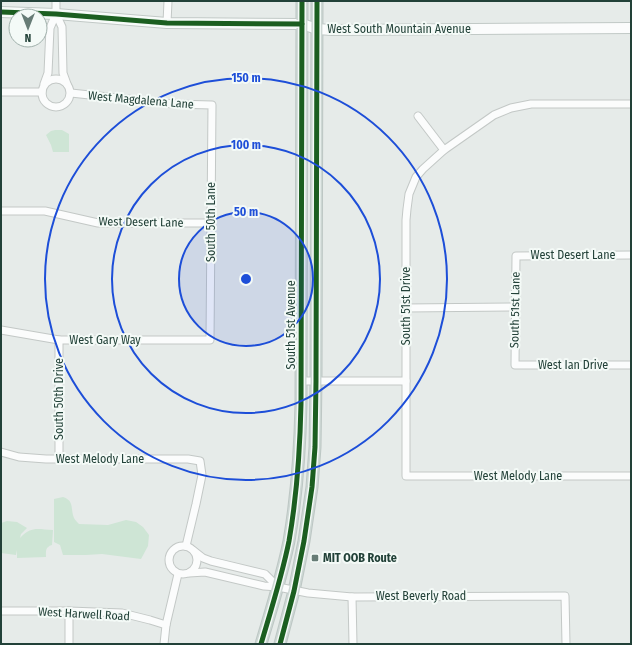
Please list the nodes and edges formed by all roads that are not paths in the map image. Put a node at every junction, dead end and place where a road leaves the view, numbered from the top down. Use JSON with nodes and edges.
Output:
{"nodes":[{"id":1,"x":56,"y":1,"type":"edge"},
{"id":2,"x":168,"y":1,"type":"edge"},
{"id":3,"x":302,"y":1,"type":"edge"},
{"id":4,"x":317,"y":1,"type":"edge"},
{"id":5,"x":1,"y":12,"type":"edge"},
{"id":6,"x":56,"y":14,"type":"junction"},
{"id":7,"x":167,"y":23,"type":"junction"},
{"id":8,"x":302,"y":24,"type":"junction"},
{"id":9,"x":631,"y":28,"type":"edge"},
{"id":10,"x":317,"y":29,"type":"junction"},
{"id":11,"x":44,"y":84,"type":"junction"},
{"id":12,"x":68,"y":84,"type":"junction"},
{"id":13,"x":1,"y":92,"type":"edge"},
{"id":14,"x":42,"y":92,"type":"junction"},
{"id":15,"x":71,"y":93,"type":"junction"},
{"id":16,"x":631,"y":104,"type":"edge"},
{"id":17,"x":212,"y":105,"type":"joint"},
{"id":18,"x":418,"y":116,"type":"dead end"},
{"id":19,"x":444,"y":150,"type":"junction"},
{"id":20,"x":1,"y":211,"type":"edge"},
{"id":21,"x":211,"y":223,"type":"junction"},
{"id":22,"x":631,"y":255,"type":"edge"},
{"id":23,"x":516,"y":256,"type":"joint"},
{"id":24,"x":515,"y":307,"type":"junction"},
{"id":25,"x":406,"y":308,"type":"junction"},
{"id":26,"x":1,"y":330,"type":"edge"},
{"id":27,"x":59,"y":340,"type":"junction"},
{"id":28,"x":210,"y":340,"type":"joint"},
{"id":29,"x":515,"y":365,"type":"joint"},
{"id":30,"x":631,"y":365,"type":"edge"},
{"id":31,"x":301,"y":381,"type":"junction"},
{"id":32,"x":316,"y":381,"type":"junction"},
{"id":33,"x":406,"y":381,"type":"junction"},
{"id":34,"x":1,"y":452,"type":"edge"},
{"id":35,"x":59,"y":458,"type":"junction"},
{"id":36,"x":406,"y":476,"type":"joint"},
{"id":37,"x":631,"y":476,"type":"edge"},
{"id":38,"x":186,"y":546,"type":"junction"},
{"id":39,"x":194,"y":551,"type":"junction"},
{"id":40,"x":189,"y":573,"type":"junction"},
{"id":41,"x":178,"y":574,"type":"junction"},
{"id":42,"x":278,"y":586,"type":"junction"},
{"id":43,"x":294,"y":590,"type":"junction"},
{"id":44,"x":352,"y":597,"type":"junction"},
{"id":45,"x":1,"y":611,"type":"edge"},
{"id":46,"x":69,"y":611,"type":"junction"},
{"id":47,"x":166,"y":625,"type":"junction"},
{"id":48,"x":69,"y":644,"type":"edge"},
{"id":49,"x":164,"y":644,"type":"edge"},
{"id":50,"x":261,"y":644,"type":"edge"},
{"id":51,"x":280,"y":644,"type":"edge"},
{"id":52,"x":353,"y":644,"type":"edge"},
{"id":53,"x":566,"y":644,"type":"edge"}],
"edges":[{"from":1,"to":6,"type":"street"},
{"from":2,"to":7,"type":"street"},
{"from":3,"to":8,"type":"main road","name":"South 51st Avenue"},
{"from":4,"to":10,"type":"main road"},
{"from":5,"to":6,"type":"street","name":"West South Mountain Avenue"},
{"from":6,"to":7,"type":"street","name":"West South Mountain Avenue"},
{"from":6,"to":11,"type":"street"},
{"from":6,"to":12,"type":"street"},
{"from":7,"to":8,"type":"street","name":"West South Mountain Avenue"},
{"from":8,"to":10,"type":"street","name":"West South Mountain Avenue"},
{"from":8,"to":31,"type":"main road","name":"South 51st Avenue"},
{"from":9,"to":10,"type":"street","name":"West South Mountain Avenue"},
{"from":10,"to":32,"type":"main road"},
{"from":11,"to":12,"type":"street"},
{"from":11,"to":14,"type":"street"},
{"from":12,"to":15,"type":"street","name":"West Magdalena Lane"},
{"from":13,"to":14,"type":"street"},
{"from":14,"to":15,"type":"street","name":"West Magdalena Lane"},
{"from":15,"to":17,"type":"street","name":"West Magdalena Lane"},
{"from":16,"to":19,"type":"street"},
{"from":17,"to":21,"type":"street","name":"South 50th Lane"},
{"from":18,"to":19,"type":"street"},
{"from":19,"to":25,"type":"street","name":"South 51st Drive"},
{"from":20,"to":21,"type":"street","name":"West Desert Lane"},
{"from":21,"to":28,"type":"street","name":"South 50th Lane"},
{"from":22,"to":23,"type":"street","name":"West Desert Lane"},
{"from":23,"to":24,"type":"street","name":"South 51st Lane"},
{"from":24,"to":25,"type":"street"},
{"from":24,"to":29,"type":"street","name":"South 51st Lane"},
{"from":25,"to":33,"type":"street","name":"South 51st Drive"},
{"from":26,"to":27,"type":"street","name":"West Gary Way"},
{"from":27,"to":28,"type":"street","name":"West Gary Way"},
{"from":27,"to":35,"type":"street","name":"South 50th Drive"},
{"from":29,"to":30,"type":"street","name":"West Ian Drive"},
{"from":31,"to":32,"type":"street"},
{"from":31,"to":42,"type":"main road","name":"South 51st Avenue"},
{"from":32,"to":33,"type":"street"},
{"from":32,"to":43,"type":"main road"},
{"from":33,"to":36,"type":"street","name":"South 51st Drive"},
{"from":34,"to":35,"type":"street","name":"West Melody Lane"},
{"from":35,"to":38,"type":"street","name":"West Melody Lane"},
{"from":36,"to":37,"type":"street","name":"West Melody Lane"},
{"from":38,"to":39,"type":"street"},
{"from":38,"to":41,"type":"street"},
{"from":39,"to":40,"type":"street"},
{"from":39,"to":42,"type":"street","name":"West Beverly Road"},
{"from":40,"to":41,"type":"street"},
{"from":40,"to":42,"type":"street","name":"West Beverly Road"},
{"from":41,"to":47,"type":"street"},
{"from":42,"to":43,"type":"street","name":"West Beverly Road"},
{"from":42,"to":50,"type":"main road","name":"South 51st Avenue"},
{"from":43,"to":44,"type":"street","name":"West Beverly Road"},
{"from":43,"to":51,"type":"main road"},
{"from":44,"to":52,"type":"street"},
{"from":44,"to":53,"type":"street","name":"West Beverly Road"},
{"from":45,"to":46,"type":"street","name":"West Harwell Road"},
{"from":46,"to":47,"type":"street","name":"West Harwell Road"},
{"from":46,"to":48,"type":"street"},
{"from":47,"to":49,"type":"street"}]}
